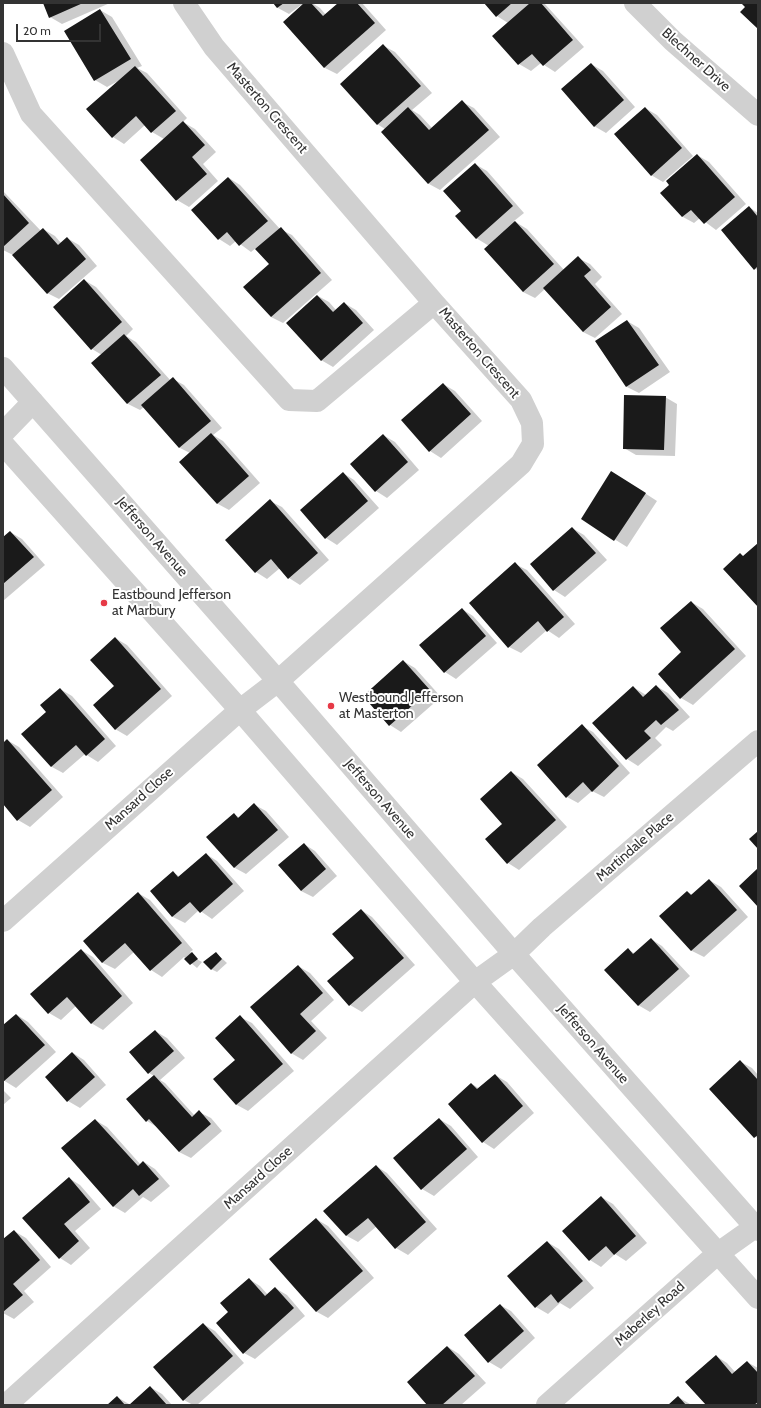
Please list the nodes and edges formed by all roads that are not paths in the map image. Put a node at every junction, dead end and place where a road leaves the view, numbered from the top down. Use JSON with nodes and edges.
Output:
{"nodes":[{"id":1,"x":184,"y":3,"type":"edge"},
{"id":2,"x":635,"y":3,"type":"edge"},
{"id":3,"x":3,"y":53,"type":"edge"},
{"id":4,"x":758,"y":115,"type":"edge"},
{"id":5,"x":434,"y":303,"type":"junction"},
{"id":6,"x":3,"y":368,"type":"edge"},
{"id":7,"x":33,"y":402,"type":"junction"},
{"id":8,"x":3,"y":433,"type":"edge"},
{"id":9,"x":3,"y":444,"type":"edge"},
{"id":10,"x":278,"y":681,"type":"junction"},
{"id":11,"x":240,"y":710,"type":"junction"},
{"id":12,"x":758,"y":741,"type":"edge"},
{"id":13,"x":3,"y":921,"type":"edge"},
{"id":14,"x":514,"y":954,"type":"junction"},
{"id":15,"x":475,"y":982,"type":"junction"},
{"id":16,"x":757,"y":1228,"type":"edge"},
{"id":17,"x":718,"y":1254,"type":"junction"},
{"id":18,"x":758,"y":1298,"type":"edge"},
{"id":19,"x":6,"y":1405,"type":"edge"},
{"id":20,"x":547,"y":1405,"type":"edge"}],
"edges":[{"from":1,"to":5,"type":"street","name":"Masterton Crescent"},
{"from":2,"to":4,"type":"street","name":"Blechner Drive"},
{"from":3,"to":5,"type":"street"},
{"from":5,"to":10,"type":"street","name":"Masterton Crescent"},
{"from":6,"to":7,"type":"street","name":"Jefferson Avenue"},
{"from":7,"to":8,"type":"street"},
{"from":7,"to":10,"type":"street","name":"Jefferson Avenue"},
{"from":9,"to":11,"type":"street"},
{"from":10,"to":11,"type":"street","name":"Mansard Close"},
{"from":10,"to":14,"type":"street","name":"Jefferson Avenue"},
{"from":11,"to":13,"type":"street","name":"Mansard Close"},
{"from":11,"to":15,"type":"street"},
{"from":12,"to":14,"type":"street","name":"Martindale Place"},
{"from":14,"to":15,"type":"street","name":"Mansard Close"},
{"from":14,"to":16,"type":"street","name":"Jefferson Avenue"},
{"from":15,"to":17,"type":"street"},
{"from":15,"to":19,"type":"street","name":"Mansard Close"},
{"from":16,"to":17,"type":"street","name":"Maberley Road"},
{"from":17,"to":18,"type":"street"},
{"from":17,"to":20,"type":"street","name":"Maberley Road"}]}
